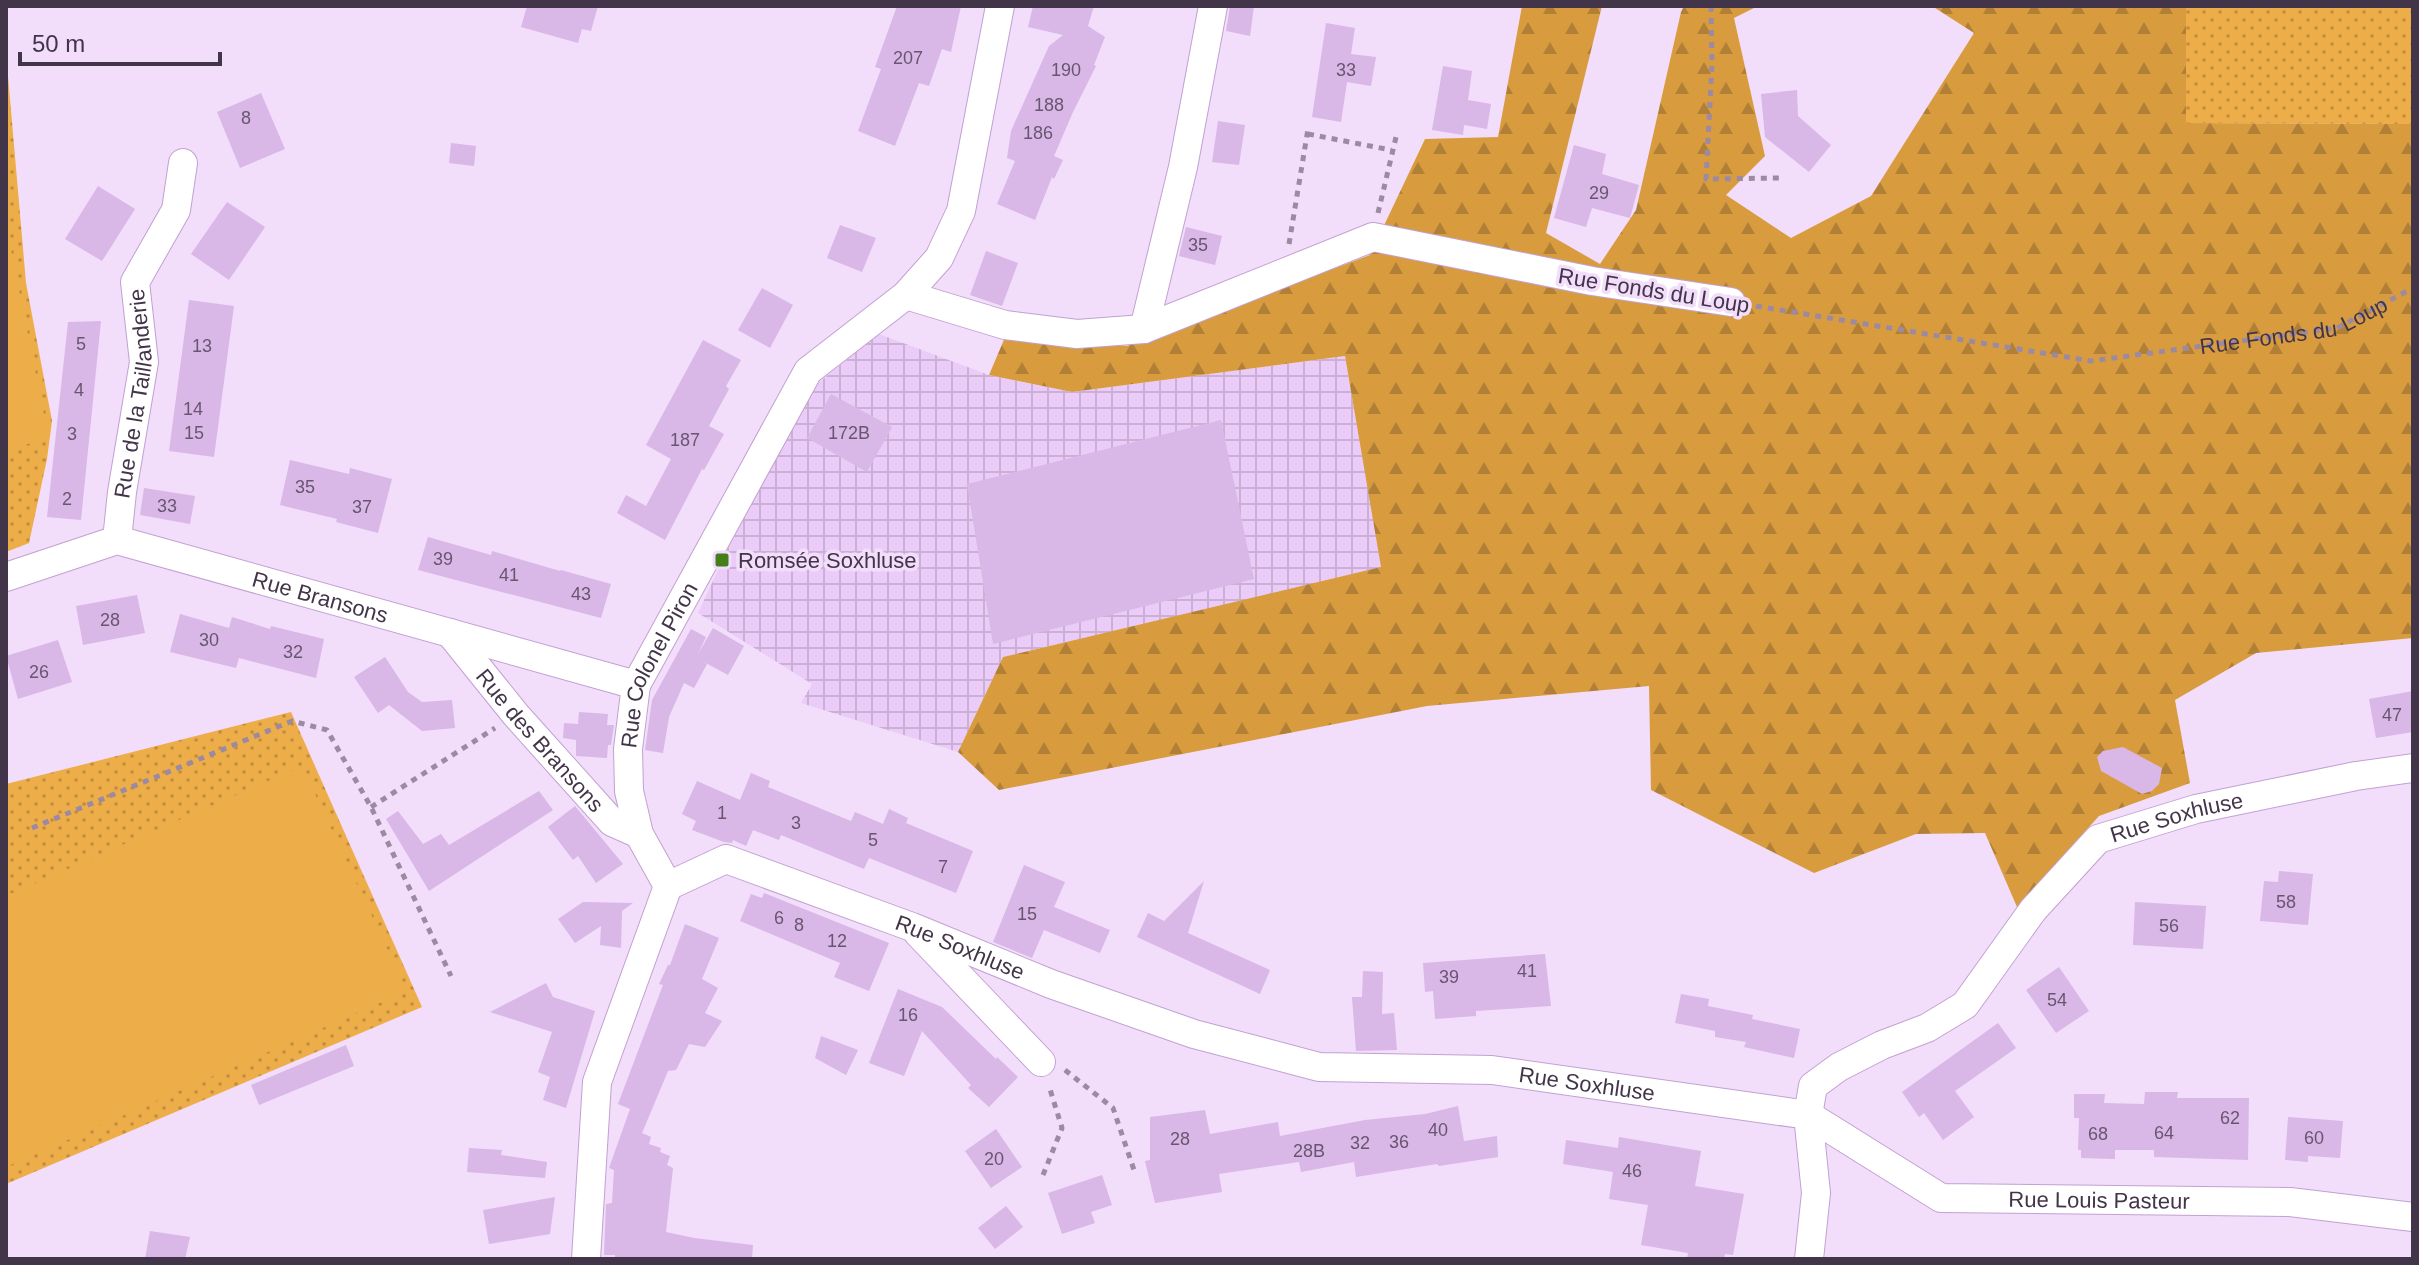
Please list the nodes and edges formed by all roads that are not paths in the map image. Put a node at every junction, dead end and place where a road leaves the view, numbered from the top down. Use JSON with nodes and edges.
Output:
{"nodes":[{"id":1,"x":1000,"y":6,"type":"edge"},
{"id":2,"x":1213,"y":6,"type":"edge"},
{"id":3,"x":183,"y":163,"type":"dead end"},
{"id":4,"x":906,"y":295,"type":"junction"},
{"id":5,"x":1731,"y":302,"type":"road end"},
{"id":6,"x":1144,"y":329,"type":"junction"},
{"id":7,"x":117,"y":540,"type":"junction"},
{"id":8,"x":6,"y":577,"type":"edge"},
{"id":9,"x":450,"y":633,"type":"junction"},
{"id":10,"x":636,"y":685,"type":"junction"},
{"id":11,"x":2413,"y":768,"type":"edge"},
{"id":12,"x":639,"y":834,"type":"junction"},
{"id":13,"x":668,"y":886,"type":"junction"},
{"id":14,"x":912,"y":927,"type":"junction"},
{"id":15,"x":1041,"y":1062,"type":"road end"},
{"id":16,"x":1808,"y":1115,"type":"junction"},
{"id":17,"x":2413,"y":1217,"type":"edge"},
{"id":18,"x":586,"y":1259,"type":"edge"},
{"id":19,"x":1809,"y":1259,"type":"edge"}],
"edges":[{"from":1,"to":4,"type":"street","name":"Rue Colonel Piron"},
{"from":2,"to":6,"type":"street"},
{"from":3,"to":7,"type":"street","name":"Rue de la Taillanderie"},
{"from":4,"to":6,"type":"street"},
{"from":4,"to":10,"type":"street","name":"Rue Colonel Piron"},
{"from":5,"to":6,"type":"street","name":"Rue Fonds du Loup"},
{"from":7,"to":8,"type":"street"},
{"from":7,"to":9,"type":"street","name":"Rue Bransons"},
{"from":9,"to":10,"type":"street","name":"Rue Bransons"},
{"from":9,"to":12,"type":"street","name":"Rue des Bransons"},
{"from":10,"to":12,"type":"street","name":"Rue Colonel Piron"},
{"from":11,"to":16,"type":"street","name":"Rue Soxhluse"},
{"from":12,"to":13,"type":"street","name":"Rue Colonel Piron"},
{"from":13,"to":14,"type":"street","name":"Rue Soxhluse"},
{"from":13,"to":18,"type":"street"},
{"from":14,"to":15,"type":"street"},
{"from":14,"to":16,"type":"street","name":"Rue Soxhluse"},
{"from":16,"to":17,"type":"street","name":"Rue Louis Pasteur"},
{"from":16,"to":19,"type":"street"}]}
